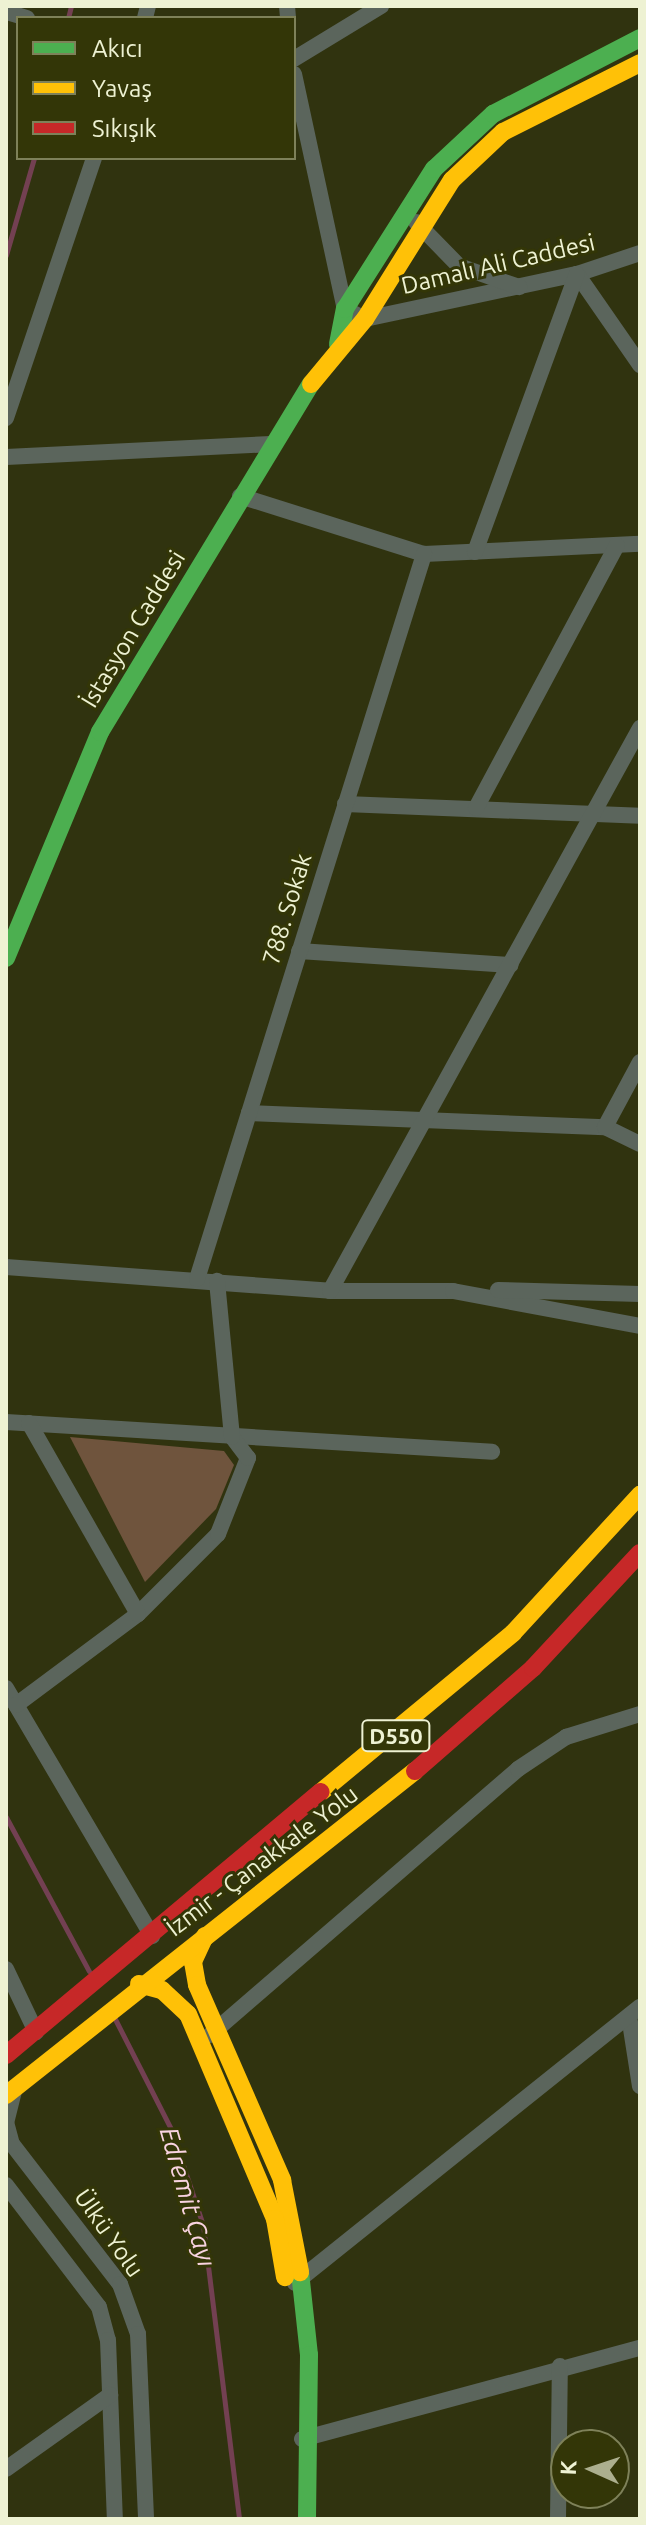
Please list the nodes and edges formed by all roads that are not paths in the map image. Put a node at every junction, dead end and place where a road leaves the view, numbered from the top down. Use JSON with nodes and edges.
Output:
{"nodes":[{"id":1,"x":381,"y":6,"type":"edge"},
{"id":2,"x":640,"y":38,"type":"edge"},
{"id":3,"x":296,"y":58,"type":"edge"},
{"id":4,"x":640,"y":63,"type":"edge"},
{"id":5,"x":296,"y":83,"type":"edge"},
{"id":6,"x":93,"y":160,"type":"edge"},
{"id":7,"x":407,"y":212,"type":"junction"},
{"id":8,"x":421,"y":227,"type":"junction"},
{"id":9,"x":640,"y":253,"type":"edge"},
{"id":10,"x":577,"y":274,"type":"junction"},
{"id":11,"x":520,"y":287,"type":"junction"},
{"id":12,"x":345,"y":309,"type":"junction"},
{"id":13,"x":365,"y":319,"type":"junction"},
{"id":14,"x":338,"y":344,"type":"junction"},
{"id":15,"x":640,"y":365,"type":"edge"},
{"id":16,"x":6,"y":418,"type":"edge"},
{"id":17,"x":271,"y":444,"type":"junction"},
{"id":18,"x":6,"y":457,"type":"edge"},
{"id":19,"x":240,"y":496,"type":"junction"},
{"id":20,"x":640,"y":544,"type":"edge"},
{"id":21,"x":617,"y":545,"type":"junction"},
{"id":22,"x":475,"y":552,"type":"junction"},
{"id":23,"x":424,"y":554,"type":"junction"},
{"id":24,"x":640,"y":728,"type":"edge"},
{"id":25,"x":345,"y":804,"type":"junction"},
{"id":26,"x":476,"y":808,"type":"junction"},
{"id":27,"x":595,"y":814,"type":"junction"},
{"id":28,"x":640,"y":816,"type":"edge"},
{"id":29,"x":299,"y":951,"type":"junction"},
{"id":30,"x":6,"y":958,"type":"edge"},
{"id":31,"x":511,"y":965,"type":"junction"},
{"id":32,"x":640,"y":1062,"type":"edge"},
{"id":33,"x":249,"y":1113,"type":"junction"},
{"id":34,"x":426,"y":1119,"type":"junction"},
{"id":35,"x":605,"y":1127,"type":"junction"},
{"id":36,"x":640,"y":1144,"type":"edge"},
{"id":37,"x":6,"y":1267,"type":"edge"},
{"id":38,"x":197,"y":1279,"type":"junction"},
{"id":39,"x":217,"y":1281,"type":"junction"},
{"id":40,"x":330,"y":1291,"type":"junction"},
{"id":41,"x":453,"y":1291,"type":"junction"},
{"id":42,"x":640,"y":1294,"type":"edge"},
{"id":43,"x":640,"y":1326,"type":"edge"},
{"id":44,"x":6,"y":1422,"type":"edge"},
{"id":45,"x":29,"y":1423,"type":"junction"},
{"id":46,"x":232,"y":1437,"type":"junction"},
{"id":47,"x":492,"y":1452,"type":"dead end"},
{"id":48,"x":640,"y":1495,"type":"edge"},
{"id":49,"x":640,"y":1553,"type":"edge"},
{"id":50,"x":138,"y":1614,"type":"junction"},
{"id":51,"x":6,"y":1688,"type":"edge"},
{"id":52,"x":16,"y":1705,"type":"junction"},
{"id":53,"x":640,"y":1714,"type":"edge"},
{"id":54,"x":152,"y":1936,"type":"junction"},
{"id":55,"x":205,"y":1936,"type":"junction"},
{"id":56,"x":6,"y":1969,"type":"edge"},
{"id":57,"x":137,"y":1986,"type":"junction"},
{"id":58,"x":634,"y":2012,"type":"edge"},
{"id":59,"x":40,"y":2029,"type":"junction"},
{"id":60,"x":209,"y":2037,"type":"junction"},
{"id":61,"x":6,"y":2055,"type":"edge"},
{"id":62,"x":640,"y":2086,"type":"edge"},
{"id":63,"x":11,"y":2090,"type":"edge"},
{"id":64,"x":6,"y":2185,"type":"edge"},
{"id":65,"x":294,"y":2283,"type":"junction"},
{"id":66,"x":640,"y":2348,"type":"edge"},
{"id":67,"x":560,"y":2366,"type":"junction"},
{"id":68,"x":110,"y":2395,"type":"junction"},
{"id":69,"x":302,"y":2439,"type":"junction"},
{"id":70,"x":6,"y":2469,"type":"edge"},
{"id":71,"x":115,"y":2519,"type":"edge"},
{"id":72,"x":146,"y":2519,"type":"edge"},
{"id":73,"x":294,"y":2519,"type":"edge"},
{"id":74,"x":307,"y":2519,"type":"edge"},
{"id":75,"x":558,"y":2519,"type":"edge"}],
"edges":[{"from":1,"to":3,"type":"street"},
{"from":2,"to":7,"type":"main road","name":"İstasyon Caddesi"},
{"from":4,"to":8,"type":"main road","name":"İstasyon Caddesi"},
{"from":5,"to":12,"type":"street"},
{"from":6,"to":16,"type":"street"},
{"from":7,"to":8,"type":"street"},
{"from":7,"to":12,"type":"main road","name":"İstasyon Caddesi"},
{"from":8,"to":11,"type":"street"},
{"from":8,"to":13,"type":"main road","name":"İstasyon Caddesi"},
{"from":9,"to":10,"type":"street","name":"Damalı Ali Caddesi"},
{"from":10,"to":11,"type":"street","name":"Damalı Ali Caddesi"},
{"from":10,"to":15,"type":"street"},
{"from":10,"to":22,"type":"street"},
{"from":11,"to":13,"type":"street","name":"Damalı Ali Caddesi"},
{"from":12,"to":13,"type":"street"},
{"from":12,"to":14,"type":"main road","name":"İstasyon Caddesi"},
{"from":13,"to":14,"type":"main road","name":"İstasyon Caddesi"},
{"from":14,"to":17,"type":"main road","name":"İstasyon Caddesi"},
{"from":17,"to":18,"type":"street"},
{"from":17,"to":19,"type":"main road","name":"İstasyon Caddesi"},
{"from":19,"to":23,"type":"street"},
{"from":19,"to":30,"type":"main road","name":"İstasyon Caddesi"},
{"from":20,"to":21,"type":"street"},
{"from":21,"to":22,"type":"street"},
{"from":21,"to":26,"type":"street"},
{"from":22,"to":23,"type":"street"},
{"from":23,"to":25,"type":"street","name":"788. Sokak"},
{"from":24,"to":27,"type":"street"},
{"from":25,"to":26,"type":"street"},
{"from":25,"to":29,"type":"street","name":"788. Sokak"},
{"from":26,"to":27,"type":"street"},
{"from":27,"to":28,"type":"street"},
{"from":27,"to":31,"type":"street"},
{"from":29,"to":31,"type":"street"},
{"from":29,"to":33,"type":"street","name":"788. Sokak"},
{"from":31,"to":34,"type":"street"},
{"from":32,"to":35,"type":"street"},
{"from":33,"to":34,"type":"street"},
{"from":33,"to":38,"type":"street","name":"788. Sokak"},
{"from":34,"to":35,"type":"street"},
{"from":34,"to":40,"type":"street"},
{"from":35,"to":36,"type":"street"},
{"from":37,"to":38,"type":"street"},
{"from":38,"to":39,"type":"street"},
{"from":39,"to":40,"type":"street"},
{"from":39,"to":46,"type":"street"},
{"from":40,"to":41,"type":"street"},
{"from":41,"to":42,"type":"street"},
{"from":41,"to":43,"type":"street"},
{"from":44,"to":45,"type":"street"},
{"from":45,"to":46,"type":"street"},
{"from":45,"to":50,"type":"street"},
{"from":46,"to":47,"type":"street"},
{"from":46,"to":50,"type":"street"},
{"from":48,"to":54,"type":"main road","name":"İzmir - Çanakkale Yolu","number":"D550"},
{"from":49,"to":55,"type":"main road","name":"İzmir - Çanakkale Yolu"},
{"from":50,"to":52,"type":"street"},
{"from":51,"to":52,"type":"street"},
{"from":52,"to":54,"type":"street"},
{"from":53,"to":60,"type":"street"},
{"from":54,"to":59,"type":"main road","name":"İzmir - Çanakkale Yolu","number":"D550"},
{"from":55,"to":57,"type":"main road","name":"İzmir - Çanakkale Yolu"},
{"from":55,"to":60,"type":"main road"},
{"from":56,"to":59,"type":"street"},
{"from":57,"to":60,"type":"main road"},
{"from":57,"to":63,"type":"main road","name":"İzmir - Çanakkale Yolu"},
{"from":58,"to":62,"type":"street"},
{"from":58,"to":65,"type":"street"},
{"from":59,"to":61,"type":"main road","name":"İzmir - Çanakkale Yolu","number":"D550"},
{"from":60,"to":65,"type":"main road"},
{"from":63,"to":72,"type":"street","name":"Ülkü Yolu"},
{"from":64,"to":68,"type":"street","name":"Ülkü Yolu"},
{"from":65,"to":69,"type":"main road"},
{"from":66,"to":67,"type":"street"},
{"from":67,"to":69,"type":"street"},
{"from":67,"to":75,"type":"street"},
{"from":68,"to":70,"type":"street"},
{"from":68,"to":71,"type":"street","name":"Ülkü Yolu"},
{"from":69,"to":73,"type":"main road"},
{"from":69,"to":74,"type":"main road"}]}
